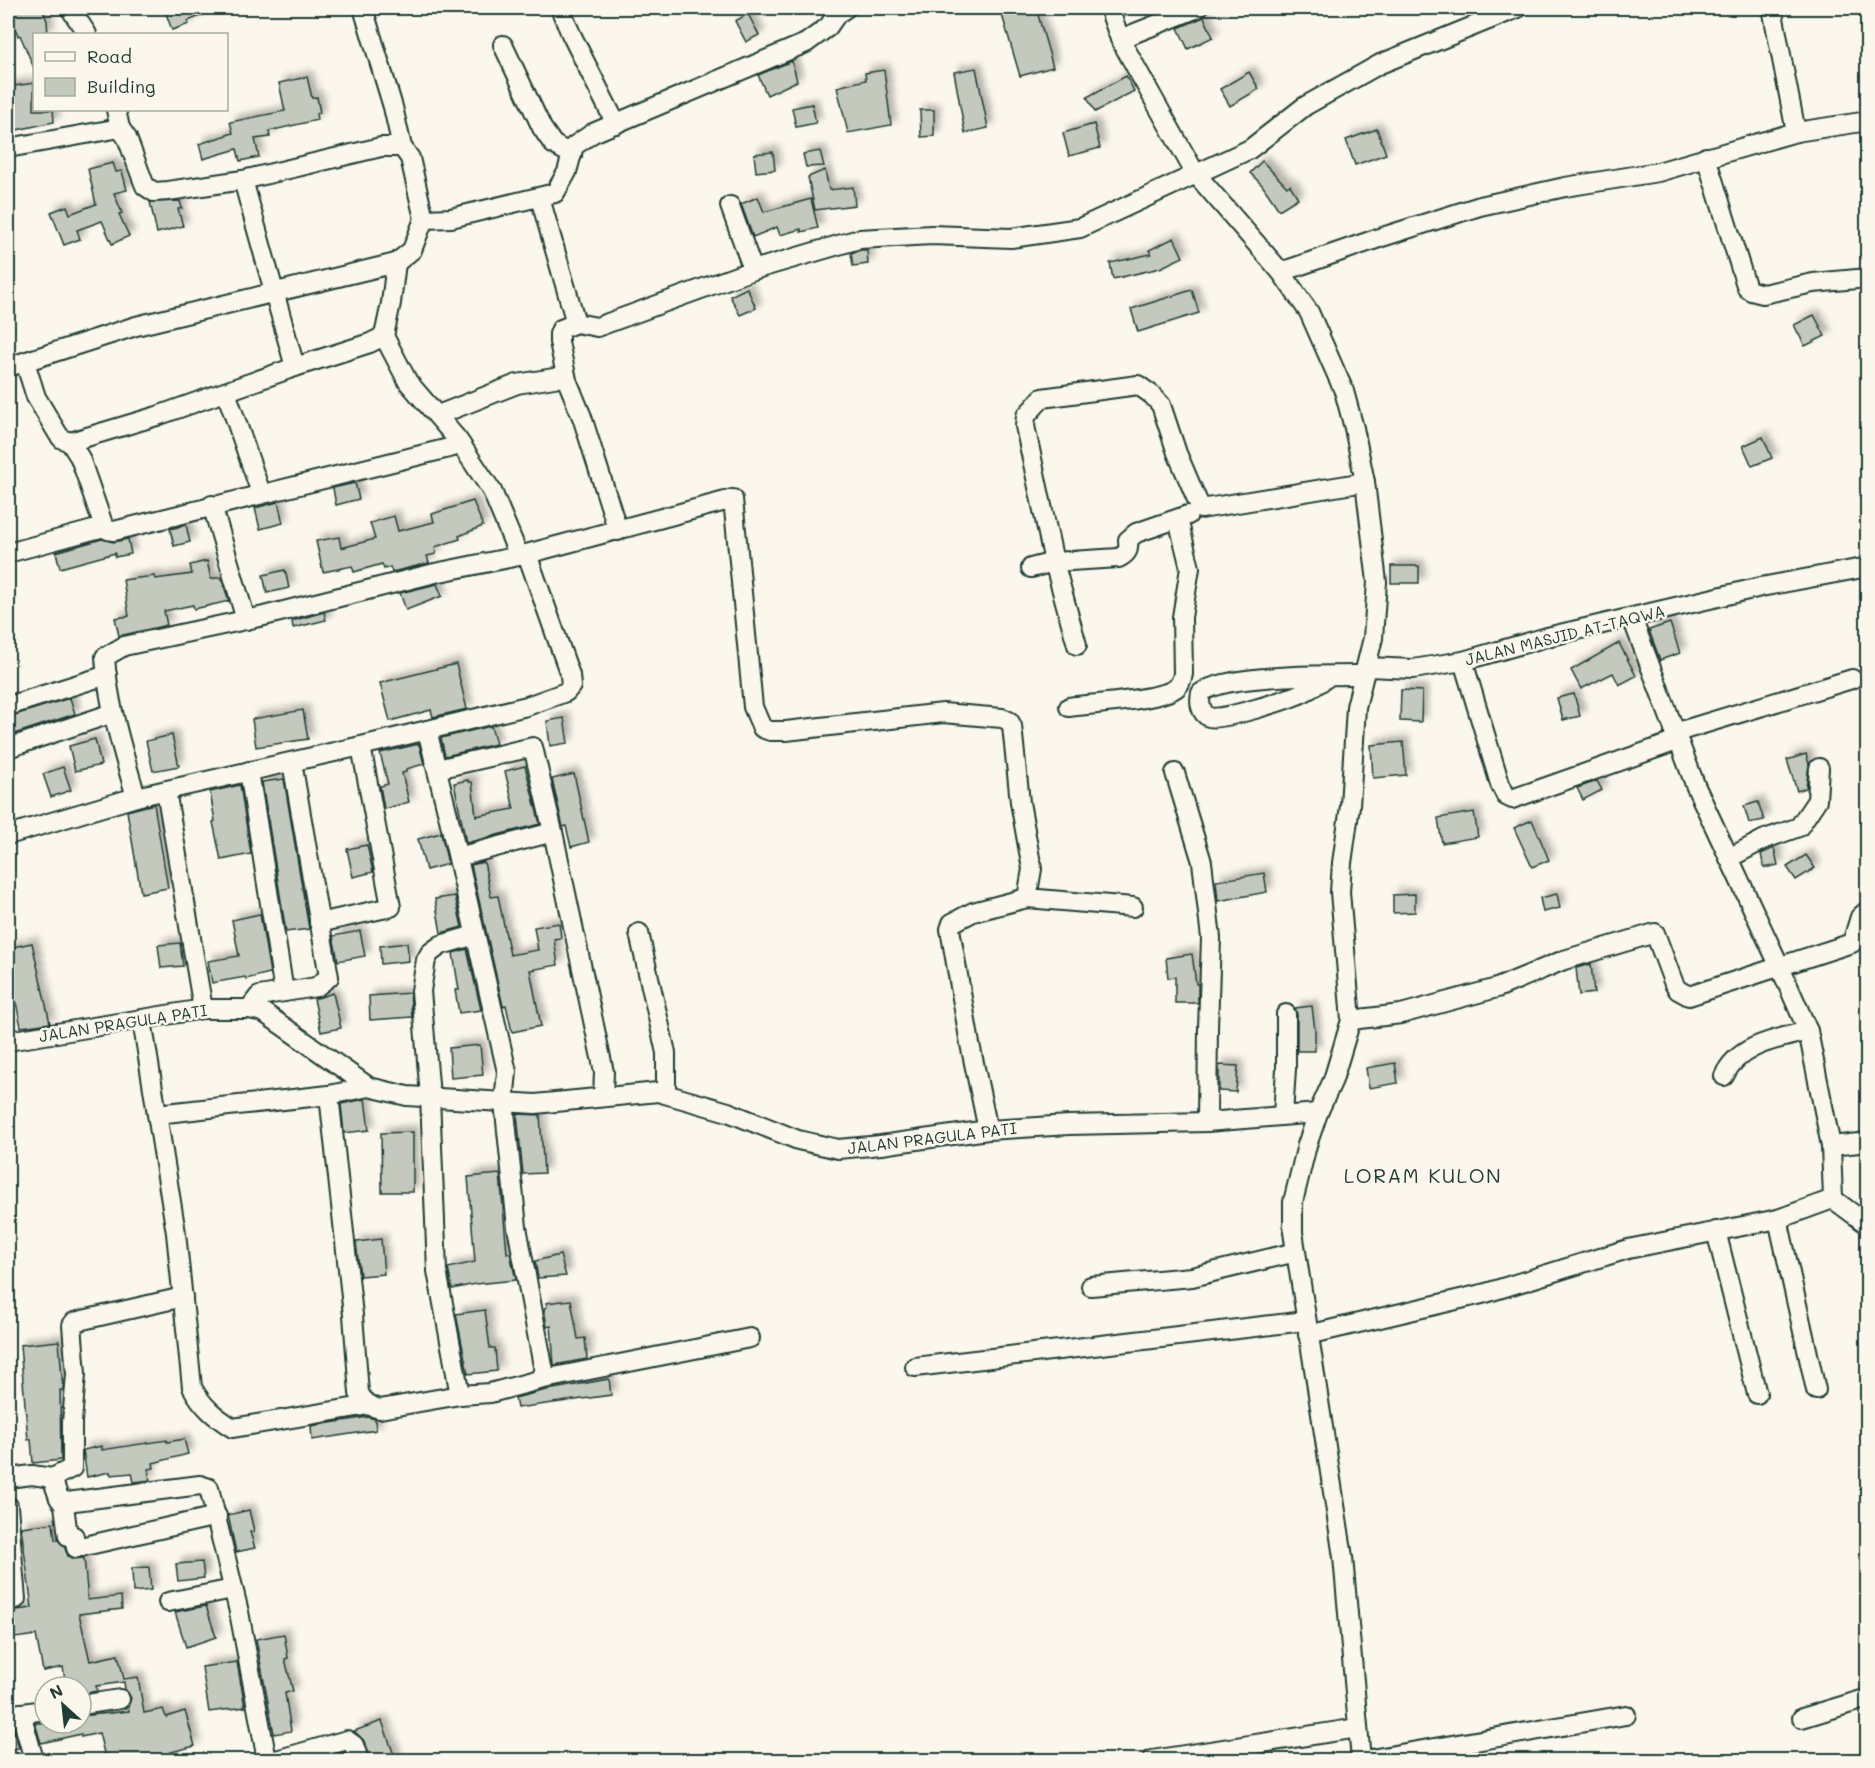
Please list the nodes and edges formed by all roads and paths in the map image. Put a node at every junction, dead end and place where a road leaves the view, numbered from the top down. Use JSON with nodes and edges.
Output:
{"nodes":[{"id":1,"x":70,"y":8,"type":"edge"},
{"id":2,"x":363,"y":8,"type":"edge"},
{"id":3,"x":560,"y":8,"type":"edge"},
{"id":4,"x":846,"y":8,"type":"edge"},
{"id":5,"x":1109,"y":8,"type":"edge"},
{"id":6,"x":1198,"y":8,"type":"edge"},
{"id":7,"x":1518,"y":8,"type":"edge"},
{"id":8,"x":1772,"y":8,"type":"edge"},
{"id":9,"x":86,"y":33,"type":"edge"},
{"id":10,"x":1120,"y":39,"type":"junction"},
{"id":11,"x":503,"y":45,"type":"dead end"},
{"id":12,"x":116,"y":111,"type":"edge"},
{"id":13,"x":1868,"y":121,"type":"edge"},
{"id":14,"x":616,"y":124,"type":"junction"},
{"id":15,"x":120,"y":128,"type":"junction"},
{"id":16,"x":1796,"y":132,"type":"junction"},
{"id":17,"x":402,"y":147,"type":"junction"},
{"id":18,"x":8,"y":148,"type":"edge"},
{"id":19,"x":572,"y":155,"type":"junction"},
{"id":20,"x":1706,"y":157,"type":"junction"},
{"id":21,"x":1195,"y":173,"type":"junction"},
{"id":22,"x":243,"y":180,"type":"junction"},
{"id":23,"x":540,"y":198,"type":"junction"},
{"id":24,"x":730,"y":206,"type":"dead end"},
{"id":25,"x":424,"y":219,"type":"junction"},
{"id":26,"x":396,"y":262,"type":"junction"},
{"id":27,"x":753,"y":270,"type":"junction"},
{"id":28,"x":1281,"y":272,"type":"junction"},
{"id":29,"x":1868,"y":278,"type":"edge"},
{"id":30,"x":274,"y":292,"type":"junction"},
{"id":31,"x":576,"y":323,"type":"junction"},
{"id":32,"x":384,"y":336,"type":"junction"},
{"id":33,"x":16,"y":365,"type":"edge"},
{"id":34,"x":295,"y":367,"type":"junction"},
{"id":35,"x":566,"y":376,"type":"junction"},
{"id":36,"x":226,"y":392,"type":"junction"},
{"id":37,"x":438,"y":415,"type":"junction"},
{"id":38,"x":70,"y":442,"type":"junction"},
{"id":39,"x":461,"y":445,"type":"junction"},
{"id":40,"x":1365,"y":482,"type":"junction"},
{"id":41,"x":261,"y":493,"type":"junction"},
{"id":42,"x":212,"y":505,"type":"junction"},
{"id":43,"x":1201,"y":509,"type":"junction"},
{"id":44,"x":1178,"y":519,"type":"junction"},
{"id":45,"x":104,"y":527,"type":"junction"},
{"id":46,"x":618,"y":531,"type":"junction"},
{"id":47,"x":8,"y":553,"type":"edge"},
{"id":48,"x":523,"y":555,"type":"junction"},
{"id":49,"x":1054,"y":562,"type":"junction"},
{"id":50,"x":1868,"y":567,"type":"edge"},
{"id":51,"x":1031,"y":568,"type":"dead end"},
{"id":52,"x":1632,"y":618,"type":"junction"},
{"id":53,"x":246,"y":620,"type":"junction"},
{"id":54,"x":1077,"y":645,"type":"dead end"},
{"id":55,"x":1463,"y":661,"type":"junction"},
{"id":56,"x":1366,"y":671,"type":"junction"},
{"id":57,"x":107,"y":675,"type":"junction"},
{"id":58,"x":1329,"y":676,"type":"junction"},
{"id":59,"x":1852,"y":679,"type":"dead end"},
{"id":60,"x":8,"y":706,"type":"edge"},
{"id":61,"x":1069,"y":707,"type":"dead end"},
{"id":62,"x":113,"y":713,"type":"junction"},
{"id":63,"x":427,"y":730,"type":"junction"},
{"id":64,"x":1676,"y":737,"type":"junction"},
{"id":65,"x":361,"y":746,"type":"junction"},
{"id":66,"x":8,"y":748,"type":"edge"},
{"id":67,"x":292,"y":762,"type":"junction"},
{"id":68,"x":1819,"y":768,"type":"dead end"},
{"id":69,"x":437,"y":769,"type":"junction"},
{"id":70,"x":249,"y":771,"type":"junction"},
{"id":71,"x":1175,"y":773,"type":"dead end"},
{"id":72,"x":166,"y":790,"type":"junction"},
{"id":73,"x":136,"y":797,"type":"junction"},
{"id":74,"x":554,"y":832,"type":"junction"},
{"id":75,"x":8,"y":835,"type":"edge"},
{"id":76,"x":458,"y":857,"type":"junction"},
{"id":77,"x":1729,"y":858,"type":"junction"},
{"id":78,"x":1027,"y":898,"type":"junction"},
{"id":79,"x":1133,"y":908,"type":"dead end"},
{"id":80,"x":1868,"y":910,"type":"edge"},
{"id":81,"x":319,"y":923,"type":"junction"},
{"id":82,"x":639,"y":933,"type":"dead end"},
{"id":83,"x":475,"y":935,"type":"junction"},
{"id":84,"x":1780,"y":967,"type":"junction"},
{"id":85,"x":284,"y":993,"type":"junction"},
{"id":86,"x":203,"y":1009,"type":"junction"},
{"id":87,"x":249,"y":1009,"type":"junction"},
{"id":88,"x":1286,"y":1014,"type":"dead end"},
{"id":89,"x":142,"y":1020,"type":"junction"},
{"id":90,"x":1351,"y":1020,"type":"junction"},
{"id":91,"x":1808,"y":1031,"type":"junction"},
{"id":92,"x":8,"y":1041,"type":"edge"},
{"id":93,"x":1724,"y":1076,"type":"dead end"},
{"id":94,"x":369,"y":1087,"type":"junction"},
{"id":95,"x":666,"y":1094,"type":"junction"},
{"id":96,"x":328,"y":1095,"type":"junction"},
{"id":97,"x":430,"y":1096,"type":"junction"},
{"id":98,"x":603,"y":1097,"type":"junction"},
{"id":99,"x":504,"y":1101,"type":"junction"},
{"id":100,"x":1318,"y":1113,"type":"junction"},
{"id":101,"x":157,"y":1114,"type":"junction"},
{"id":102,"x":1283,"y":1115,"type":"junction"},
{"id":103,"x":1207,"y":1122,"type":"junction"},
{"id":104,"x":988,"y":1130,"type":"junction"},
{"id":105,"x":1868,"y":1142,"type":"edge"},
{"id":106,"x":1831,"y":1146,"type":"junction"},
{"id":107,"x":1833,"y":1199,"type":"junction"},
{"id":108,"x":1778,"y":1219,"type":"junction"},
{"id":109,"x":1868,"y":1225,"type":"edge"},
{"id":110,"x":1716,"y":1231,"type":"junction"},
{"id":111,"x":1296,"y":1252,"type":"junction"},
{"id":112,"x":1091,"y":1286,"type":"dead end"},
{"id":113,"x":183,"y":1297,"type":"junction"},
{"id":114,"x":1307,"y":1328,"type":"junction"},
{"id":115,"x":750,"y":1338,"type":"dead end"},
{"id":116,"x":915,"y":1367,"type":"dead end"},
{"id":117,"x":539,"y":1380,"type":"junction"},
{"id":118,"x":1816,"y":1390,"type":"dead end"},
{"id":119,"x":1757,"y":1394,"type":"dead end"},
{"id":120,"x":460,"y":1395,"type":"junction"},
{"id":121,"x":369,"y":1405,"type":"junction"},
{"id":122,"x":8,"y":1478,"type":"edge"},
{"id":123,"x":52,"y":1478,"type":"junction"},
{"id":124,"x":59,"y":1498,"type":"junction"},
{"id":125,"x":8,"y":1506,"type":"edge"},
{"id":126,"x":217,"y":1516,"type":"junction"},
{"id":127,"x":233,"y":1589,"type":"junction"},
{"id":128,"x":16,"y":1599,"type":"dead end"},
{"id":129,"x":168,"y":1602,"type":"dead end"},
{"id":130,"x":1868,"y":1698,"type":"edge"},
{"id":131,"x":120,"y":1699,"type":"dead end"},
{"id":132,"x":93,"y":1703,"type":"edge"},
{"id":133,"x":33,"y":1712,"type":"edge"},
{"id":134,"x":14,"y":1714,"type":"edge"},
{"id":135,"x":1626,"y":1715,"type":"dead end"},
{"id":136,"x":1802,"y":1718,"type":"dead end"},
{"id":137,"x":1358,"y":1728,"type":"junction"},
{"id":138,"x":34,"y":1761,"type":"edge"},
{"id":139,"x":267,"y":1761,"type":"edge"},
{"id":140,"x":276,"y":1761,"type":"edge"},
{"id":141,"x":359,"y":1761,"type":"edge"},
{"id":142,"x":1152,"y":1761,"type":"edge"},
{"id":143,"x":1363,"y":1761,"type":"edge"}],
"edges":[{"from":1,"to":9,"type":"street"},
{"from":2,"to":17,"type":"street"},
{"from":3,"to":14,"type":"street"},
{"from":4,"to":14,"type":"street"},
{"from":5,"to":10,"type":"street"},
{"from":6,"to":10,"type":"street"},
{"from":7,"to":21,"type":"street"},
{"from":8,"to":16,"type":"street"},
{"from":10,"to":21,"type":"street"},
{"from":11,"to":19,"type":"street"},
{"from":12,"to":15,"type":"street"},
{"from":13,"to":16,"type":"street"},
{"from":14,"to":19,"type":"street"},
{"from":15,"to":18,"type":"street"},
{"from":15,"to":22,"type":"street"},
{"from":16,"to":20,"type":"street"},
{"from":17,"to":22,"type":"street"},
{"from":17,"to":25,"type":"street"},
{"from":19,"to":23,"type":"street"},
{"from":20,"to":28,"type":"street"},
{"from":20,"to":29,"type":"street"},
{"from":21,"to":27,"type":"street"},
{"from":21,"to":28,"type":"street"},
{"from":22,"to":30,"type":"street"},
{"from":23,"to":25,"type":"street"},
{"from":23,"to":31,"type":"street"},
{"from":24,"to":27,"type":"street"},
{"from":25,"to":26,"type":"street"},
{"from":26,"to":30,"type":"street"},
{"from":26,"to":32,"type":"street"},
{"from":27,"to":31,"type":"street"},
{"from":28,"to":40,"type":"street"},
{"from":30,"to":33,"type":"street"},
{"from":30,"to":34,"type":"street"},
{"from":31,"to":35,"type":"street"},
{"from":32,"to":34,"type":"street"},
{"from":32,"to":37,"type":"street"},
{"from":33,"to":38,"type":"street"},
{"from":34,"to":36,"type":"street"},
{"from":35,"to":37,"type":"street"},
{"from":35,"to":46,"type":"street"},
{"from":36,"to":38,"type":"street"},
{"from":36,"to":41,"type":"street"},
{"from":37,"to":39,"type":"street"},
{"from":38,"to":45,"type":"street"},
{"from":39,"to":41,"type":"street"},
{"from":39,"to":48,"type":"street"},
{"from":40,"to":43,"type":"street"},
{"from":40,"to":56,"type":"street"},
{"from":41,"to":42,"type":"street"},
{"from":42,"to":45,"type":"street"},
{"from":42,"to":53,"type":"street"},
{"from":43,"to":44,"type":"street"},
{"from":43,"to":49,"type":"street"},
{"from":44,"to":49,"type":"street"},
{"from":44,"to":61,"type":"street"},
{"from":45,"to":47,"type":"street"},
{"from":46,"to":48,"type":"street"},
{"from":46,"to":78,"type":"street"},
{"from":48,"to":53,"type":"street"},
{"from":48,"to":63,"type":"street"},
{"from":49,"to":51,"type":"street"},
{"from":49,"to":54,"type":"street"},
{"from":50,"to":52,"type":"street","name":"JALAN MASJID AT-TAQWA"},
{"from":52,"to":55,"type":"street","name":"JALAN MASJID AT-TAQWA"},
{"from":52,"to":64,"type":"street"},
{"from":53,"to":57,"type":"street"},
{"from":55,"to":56,"type":"street","name":"JALAN MASJID AT-TAQWA"},
{"from":55,"to":64,"type":"street"},
{"from":56,"to":58,"type":"street","name":"JALAN MASJID AT-TAQWA"},
{"from":56,"to":90,"type":"street"},
{"from":57,"to":60,"type":"street"},
{"from":57,"to":62,"type":"street"},
{"from":58,"to":58,"type":"street","name":"JALAN MASJID AT-TAQWA"},
{"from":59,"to":64,"type":"street"},
{"from":62,"to":66,"type":"street"},
{"from":62,"to":73,"type":"street"},
{"from":63,"to":65,"type":"street"},
{"from":63,"to":69,"type":"street"},
{"from":64,"to":77,"type":"street"},
{"from":65,"to":67,"type":"street"},
{"from":65,"to":81,"type":"street"},
{"from":67,"to":70,"type":"street"},
{"from":67,"to":81,"type":"street"},
{"from":68,"to":77,"type":"street"},
{"from":69,"to":74,"type":"street"},
{"from":69,"to":76,"type":"street"},
{"from":70,"to":72,"type":"street"},
{"from":70,"to":85,"type":"street"},
{"from":71,"to":103,"type":"street"},
{"from":72,"to":73,"type":"street"},
{"from":72,"to":86,"type":"street"},
{"from":73,"to":75,"type":"street"},
{"from":74,"to":76,"type":"street"},
{"from":74,"to":98,"type":"street"},
{"from":76,"to":83,"type":"street"},
{"from":77,"to":84,"type":"street"},
{"from":78,"to":79,"type":"street"},
{"from":78,"to":104,"type":"street"},
{"from":80,"to":84,"type":"street"},
{"from":81,"to":85,"type":"street"},
{"from":82,"to":95,"type":"street"},
{"from":83,"to":97,"type":"street"},
{"from":83,"to":99,"type":"street"},
{"from":84,"to":90,"type":"street"},
{"from":84,"to":91,"type":"street"},
{"from":85,"to":87,"type":"street"},
{"from":86,"to":87,"type":"street","name":"JALAN PRAGULA PATI"},
{"from":86,"to":89,"type":"street","name":"JALAN PRAGULA PATI"},
{"from":87,"to":94,"type":"street","name":"JALAN PRAGULA PATI"},
{"from":88,"to":102,"type":"street"},
{"from":89,"to":92,"type":"street","name":"JALAN PRAGULA PATI"},
{"from":89,"to":101,"type":"street"},
{"from":90,"to":100,"type":"street"},
{"from":91,"to":93,"type":"street"},
{"from":91,"to":106,"type":"street"},
{"from":94,"to":96,"type":"street"},
{"from":94,"to":97,"type":"street","name":"JALAN PRAGULA PATI"},
{"from":95,"to":98,"type":"street","name":"JALAN PRAGULA PATI"},
{"from":95,"to":104,"type":"street","name":"JALAN PRAGULA PATI"},
{"from":96,"to":101,"type":"street"},
{"from":96,"to":121,"type":"street"},
{"from":97,"to":99,"type":"street","name":"JALAN PRAGULA PATI"},
{"from":97,"to":120,"type":"street"},
{"from":98,"to":99,"type":"street","name":"JALAN PRAGULA PATI"},
{"from":99,"to":117,"type":"street"},
{"from":100,"to":102,"type":"street","name":"JALAN PRAGULA PATI"},
{"from":100,"to":111,"type":"street"},
{"from":101,"to":113,"type":"street"},
{"from":102,"to":103,"type":"street","name":"JALAN PRAGULA PATI"},
{"from":103,"to":104,"type":"street","name":"JALAN PRAGULA PATI"},
{"from":105,"to":106,"type":"street"},
{"from":106,"to":107,"type":"street"},
{"from":107,"to":108,"type":"street"},
{"from":107,"to":109,"type":"street"},
{"from":108,"to":110,"type":"street"},
{"from":108,"to":118,"type":"street"},
{"from":110,"to":114,"type":"street"},
{"from":110,"to":119,"type":"street"},
{"from":111,"to":112,"type":"street"},
{"from":111,"to":114,"type":"street"},
{"from":113,"to":121,"type":"street"},
{"from":113,"to":123,"type":"street"},
{"from":114,"to":116,"type":"street"},
{"from":114,"to":137,"type":"street"},
{"from":115,"to":117,"type":"street"},
{"from":117,"to":120,"type":"street"},
{"from":120,"to":121,"type":"street"},
{"from":122,"to":123,"type":"street"},
{"from":123,"to":124,"type":"street"},
{"from":124,"to":126,"type":"street"},
{"from":124,"to":126,"type":"street"},
{"from":125,"to":128,"type":"street"},
{"from":126,"to":127,"type":"street"},
{"from":127,"to":129,"type":"street"},
{"from":127,"to":139,"type":"street"},
{"from":130,"to":136,"type":"street"},
{"from":131,"to":132,"type":"street"},
{"from":133,"to":134,"type":"street"},
{"from":134,"to":138,"type":"street"},
{"from":135,"to":143,"type":"street"},
{"from":137,"to":142,"type":"street"},
{"from":137,"to":143,"type":"street"},
{"from":140,"to":141,"type":"street"}]}
